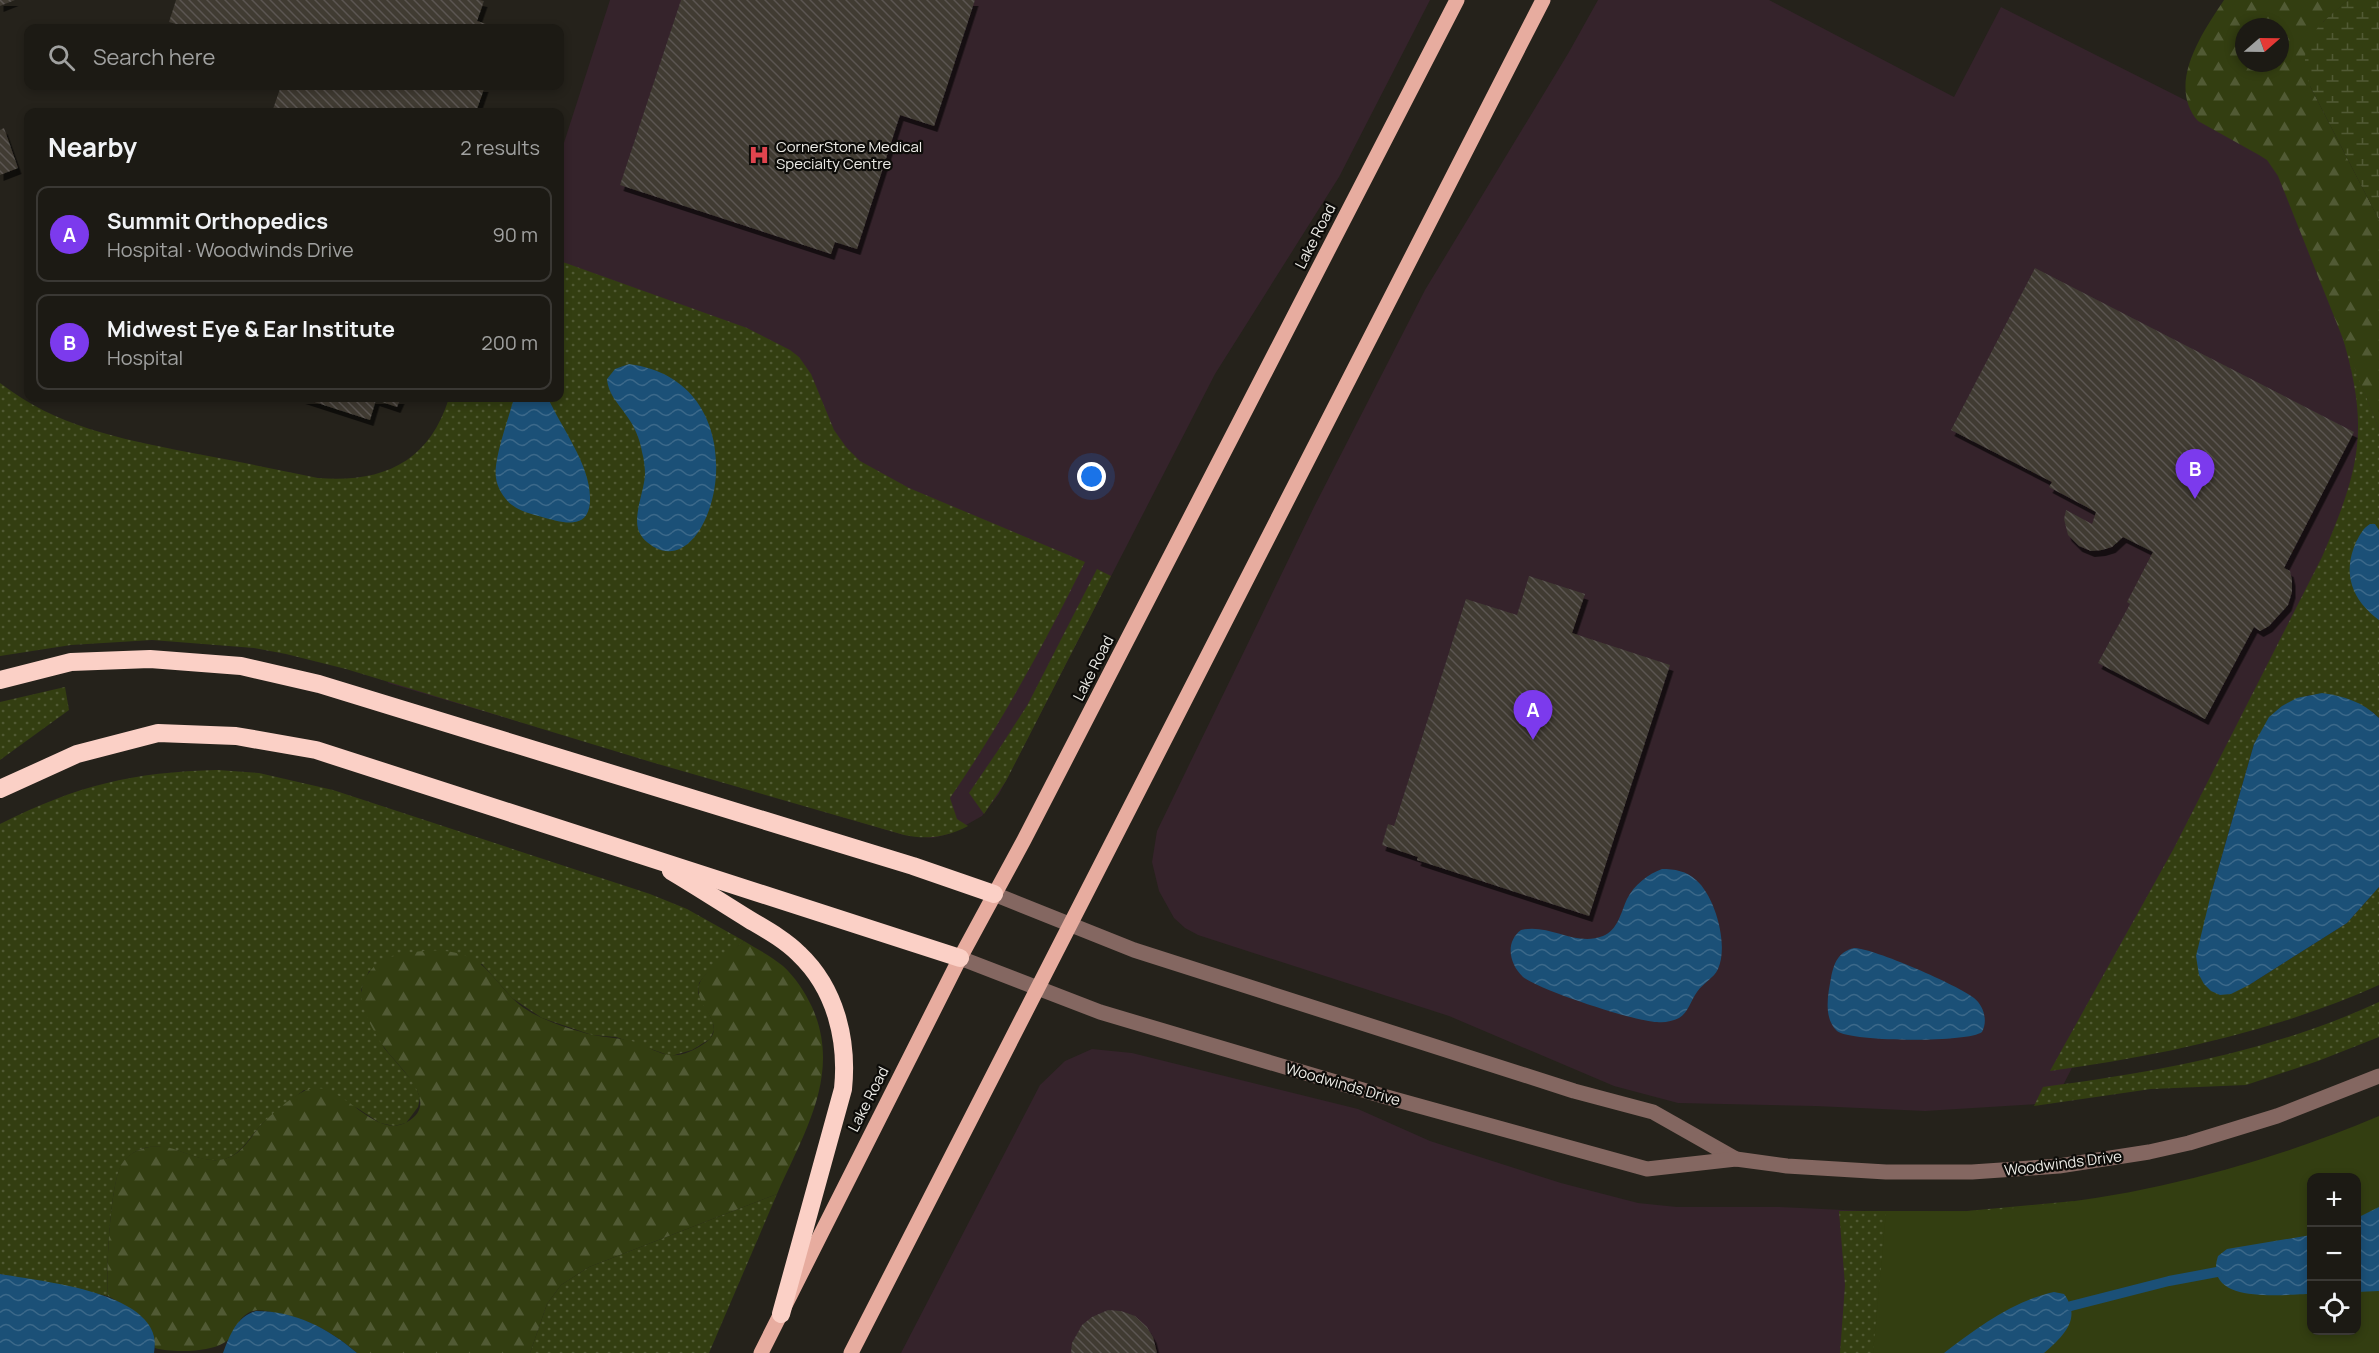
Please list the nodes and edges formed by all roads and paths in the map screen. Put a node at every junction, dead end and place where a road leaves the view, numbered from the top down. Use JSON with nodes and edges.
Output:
{"nodes":[{"id":1,"x":1457,"y":0,"type":"edge"},
{"id":2,"x":1543,"y":0,"type":"edge"},
{"id":3,"x":0,"y":680,"type":"edge"},
{"id":4,"x":0,"y":789,"type":"edge"},
{"id":5,"x":644,"y":855,"type":"junction"},
{"id":6,"x":994,"y":894,"type":"junction"},
{"id":7,"x":1070,"y":924,"type":"junction"},
{"id":8,"x":960,"y":958,"type":"junction"},
{"id":9,"x":1039,"y":989,"type":"junction"},
{"id":10,"x":2379,"y":1076,"type":"edge"},
{"id":11,"x":1736,"y":1159,"type":"junction"},
{"id":12,"x":781,"y":1314,"type":"junction"},
{"id":13,"x":761,"y":1353,"type":"edge"},
{"id":14,"x":851,"y":1353,"type":"edge"}],
"edges":[{"from":1,"to":6,"type":"main road","name":"Lake Road"},
{"from":2,"to":7,"type":"main road"},
{"from":3,"to":6,"type":"highway"},
{"from":4,"to":5,"type":"highway"},
{"from":5,"to":8,"type":"highway"},
{"from":5,"to":12,"type":"highway"},
{"from":6,"to":7,"type":"street","name":"Woodwinds Drive"},
{"from":6,"to":8,"type":"main road","name":"Lake Road"},
{"from":7,"to":9,"type":"main road"},
{"from":7,"to":11,"type":"street","name":"Woodwinds Drive"},
{"from":8,"to":9,"type":"street","name":"Woodwinds Drive"},
{"from":8,"to":12,"type":"main road","name":"Lake Road"},
{"from":9,"to":11,"type":"street","name":"Woodwinds Drive"},
{"from":9,"to":14,"type":"main road"},
{"from":10,"to":11,"type":"street","name":"Woodwinds Drive"},
{"from":12,"to":13,"type":"main road","name":"Lake Road"}]}
